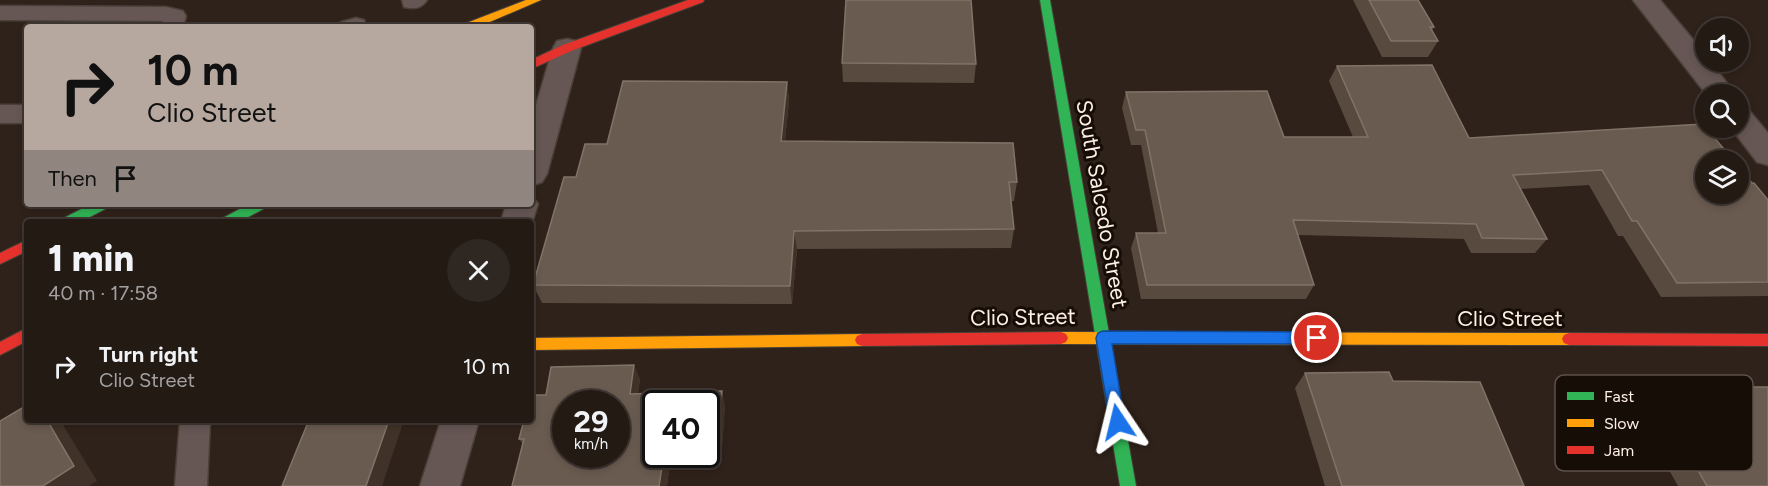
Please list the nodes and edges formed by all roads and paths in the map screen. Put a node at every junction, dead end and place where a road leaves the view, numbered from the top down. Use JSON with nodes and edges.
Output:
{"nodes":[{"id":1,"x":536,"y":0,"type":"edge"},
{"id":2,"x":699,"y":0,"type":"edge"},
{"id":3,"x":1045,"y":0,"type":"edge"},
{"id":4,"x":1646,"y":0,"type":"edge"},
{"id":5,"x":663,"y":6,"type":"edge"},
{"id":6,"x":0,"y":13,"type":"edge"},
{"id":7,"x":173,"y":24,"type":"edge"},
{"id":8,"x":476,"y":24,"type":"edge"},
{"id":9,"x":567,"y":48,"type":"junction"},
{"id":10,"x":534,"y":64,"type":"edge"},
{"id":11,"x":1713,"y":84,"type":"edge"},
{"id":12,"x":0,"y":114,"type":"edge"},
{"id":13,"x":24,"y":114,"type":"edge"},
{"id":14,"x":1749,"y":130,"type":"edge"},
{"id":15,"x":1768,"y":154,"type":"edge"},
{"id":16,"x":534,"y":164,"type":"edge"},
{"id":17,"x":96,"y":207,"type":"edge"},
{"id":18,"x":255,"y":207,"type":"edge"},
{"id":19,"x":74,"y":219,"type":"edge"},
{"id":20,"x":233,"y":219,"type":"edge"},
{"id":21,"x":24,"y":246,"type":"edge"},
{"id":22,"x":0,"y":259,"type":"edge"},
{"id":23,"x":24,"y":336,"type":"edge"},
{"id":24,"x":1103,"y":338,"type":"junction"},
{"id":25,"x":1768,"y":340,"type":"edge"},
{"id":26,"x":534,"y":344,"type":"edge"},
{"id":27,"x":0,"y":349,"type":"edge"},
{"id":28,"x":195,"y":423,"type":"edge"},
{"id":29,"x":459,"y":423,"type":"edge"},
{"id":30,"x":191,"y":486,"type":"edge"},
{"id":31,"x":440,"y":486,"type":"edge"},
{"id":32,"x":1128,"y":486,"type":"edge"}],
"edges":[{"from":1,"to":8,"type":"street"},
{"from":2,"to":5,"type":"street"},
{"from":3,"to":24,"type":"street","name":"South Salcedo Street"},
{"from":4,"to":11,"type":"street"},
{"from":5,"to":9,"type":"street"},
{"from":6,"to":7,"type":"lane"},
{"from":9,"to":10,"type":"street"},
{"from":9,"to":16,"type":"street"},
{"from":12,"to":13,"type":"lane"},
{"from":14,"to":15,"type":"street"},
{"from":17,"to":19,"type":"street"},
{"from":18,"to":20,"type":"street"},
{"from":21,"to":22,"type":"street"},
{"from":23,"to":27,"type":"street"},
{"from":24,"to":25,"type":"street","name":"Clio Street"},
{"from":24,"to":26,"type":"street","name":"Clio Street"},
{"from":24,"to":32,"type":"street","name":"South Salcedo Street"},
{"from":28,"to":30,"type":"lane"},
{"from":29,"to":31,"type":"street"}]}
